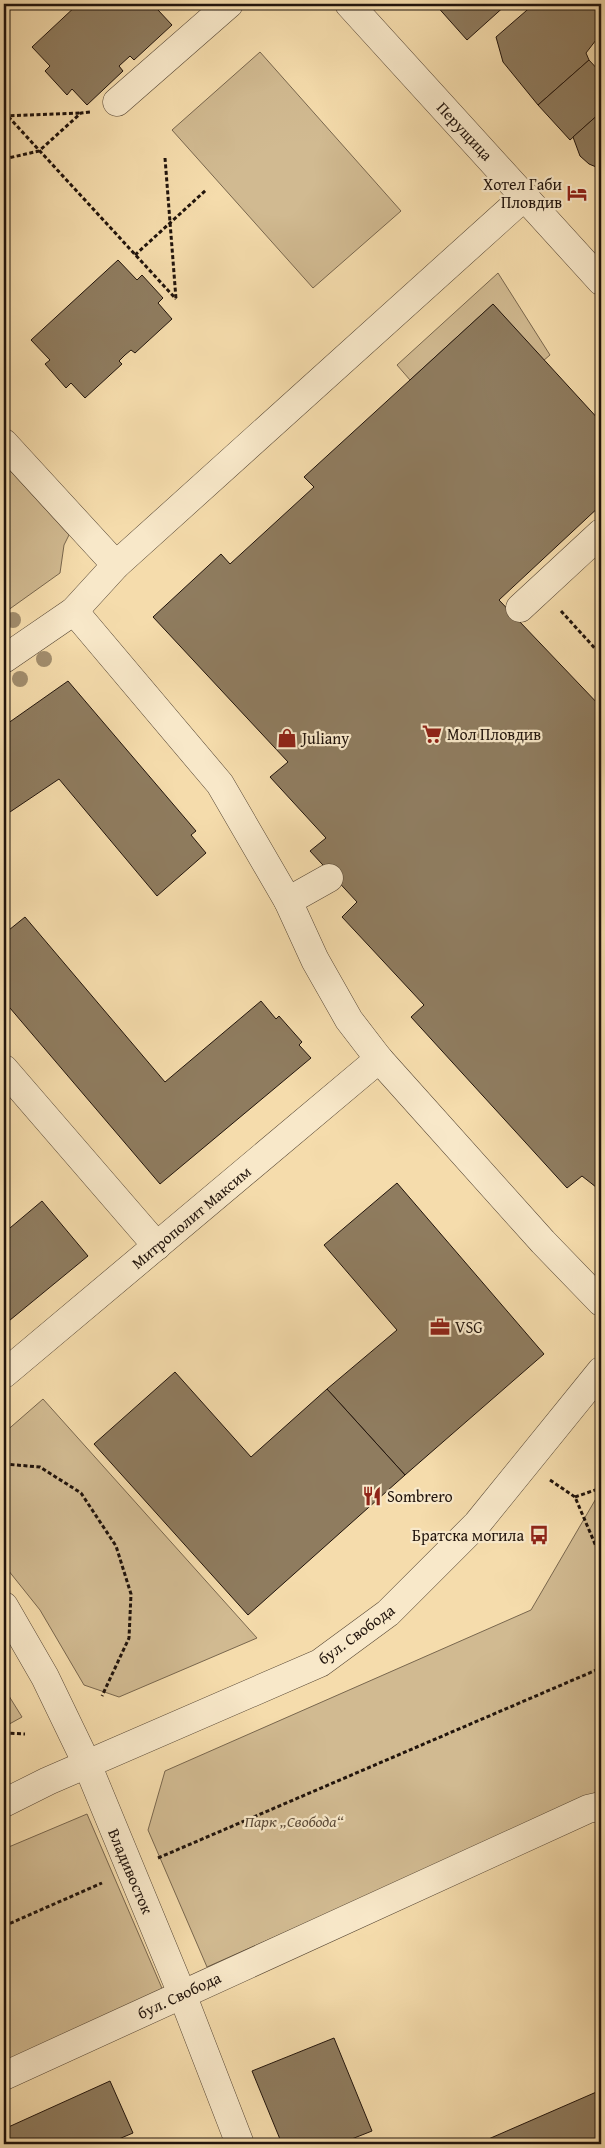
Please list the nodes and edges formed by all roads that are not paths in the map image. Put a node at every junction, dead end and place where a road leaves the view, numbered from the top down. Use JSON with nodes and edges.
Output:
{"nodes":[{"id":1,"x":349,"y":4,"type":"edge"},
{"id":2,"x":213,"y":9,"type":"edge"},
{"id":3,"x":117,"y":102,"type":"road end"},
{"id":4,"x":525,"y":196,"type":"junction"},
{"id":5,"x":601,"y":281,"type":"edge"},
{"id":6,"x":4,"y":443,"type":"edge"},
{"id":7,"x":601,"y":533,"type":"edge"},
{"id":8,"x":116,"y":565,"type":"junction"},
{"id":9,"x":520,"y":608,"type":"dead end"},
{"id":10,"x":74,"y":611,"type":"junction"},
{"id":11,"x":4,"y":659,"type":"edge"},
{"id":12,"x":329,"y":878,"type":"dead end"},
{"id":13,"x":288,"y":901,"type":"junction"},
{"id":14,"x":379,"y":1059,"type":"junction"},
{"id":15,"x":4,"y":1068,"type":"edge"},
{"id":16,"x":157,"y":1246,"type":"junction"},
{"id":17,"x":601,"y":1302,"type":"edge"},
{"id":18,"x":601,"y":1371,"type":"edge"},
{"id":19,"x":4,"y":1374,"type":"edge"},
{"id":20,"x":4,"y":1606,"type":"edge"},
{"id":21,"x":87,"y":1764,"type":"junction"},
{"id":22,"x":4,"y":1804,"type":"edge"},
{"id":23,"x":601,"y":1806,"type":"edge"},
{"id":24,"x":182,"y":1994,"type":"junction"},
{"id":25,"x":4,"y":2076,"type":"edge"},
{"id":26,"x":234,"y":2143,"type":"edge"}],
"edges":[{"from":1,"to":4,"type":"street","name":"Перущица"},
{"from":2,"to":3,"type":"street"},
{"from":4,"to":5,"type":"street","name":"Перущица"},
{"from":4,"to":8,"type":"street"},
{"from":6,"to":8,"type":"street"},
{"from":7,"to":9,"type":"street"},
{"from":8,"to":10,"type":"street"},
{"from":10,"to":11,"type":"street"},
{"from":10,"to":13,"type":"street"},
{"from":12,"to":13,"type":"street"},
{"from":13,"to":14,"type":"street"},
{"from":14,"to":16,"type":"street","name":"Митрополит Максим"},
{"from":14,"to":17,"type":"street"},
{"from":15,"to":16,"type":"street"},
{"from":16,"to":19,"type":"street","name":"Митрополит Максим"},
{"from":18,"to":21,"type":"street","name":"бул. Свобода"},
{"from":20,"to":21,"type":"street","name":"Владивосток"},
{"from":21,"to":22,"type":"street","name":"бул. Свобода"},
{"from":21,"to":24,"type":"street","name":"Владивосток"},
{"from":23,"to":24,"type":"street","name":"бул. Свобода"},
{"from":24,"to":25,"type":"street","name":"бул. Свобода"},
{"from":24,"to":26,"type":"street","name":"Владивосток"}]}
